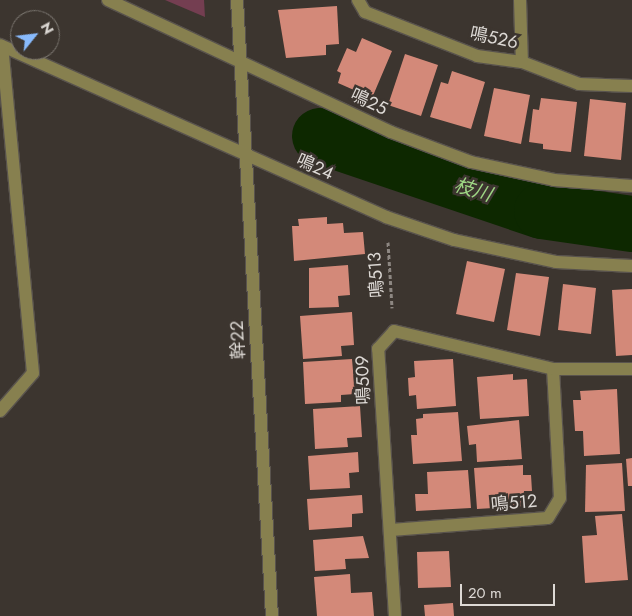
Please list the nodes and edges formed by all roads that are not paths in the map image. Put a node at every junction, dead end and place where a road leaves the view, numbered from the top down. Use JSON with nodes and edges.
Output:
{"nodes":[{"id":1,"x":108,"y":0,"type":"edge"},
{"id":2,"x":236,"y":0,"type":"edge"},
{"id":3,"x":358,"y":0,"type":"edge"},
{"id":4,"x":520,"y":0,"type":"edge"},
{"id":5,"x":1,"y":45,"type":"edge"},
{"id":6,"x":240,"y":62,"type":"junction"},
{"id":7,"x":522,"y":62,"type":"junction"},
{"id":8,"x":632,"y":86,"type":"edge"},
{"id":9,"x":244,"y":157,"type":"junction"},
{"id":10,"x":632,"y":186,"type":"edge"},
{"id":11,"x":632,"y":266,"type":"edge"},
{"id":12,"x":554,"y":369,"type":"junction"},
{"id":13,"x":632,"y":369,"type":"edge"},
{"id":14,"x":0,"y":411,"type":"edge"},
{"id":15,"x":391,"y":530,"type":"junction"},
{"id":16,"x":272,"y":616,"type":"edge"},
{"id":17,"x":395,"y":616,"type":"edge"}],
"edges":[{"from":1,"to":6,"type":"street","name":"鳴25"},
{"from":2,"to":6,"type":"street","name":"幹２２"},
{"from":3,"to":7,"type":"street","name":"鳴526"},
{"from":4,"to":7,"type":"street"},
{"from":5,"to":9,"type":"street","name":"鳴24"},
{"from":5,"to":14,"type":"street"},
{"from":6,"to":9,"type":"street","name":"幹２２"},
{"from":6,"to":10,"type":"street","name":"鳴25"},
{"from":7,"to":8,"type":"street","name":"鳴526"},
{"from":9,"to":11,"type":"street","name":"鳴24"},
{"from":9,"to":16,"type":"street","name":"幹２２"},
{"from":12,"to":13,"type":"street"},
{"from":12,"to":15,"type":"street","name":"鳴512"},
{"from":12,"to":15,"type":"street","name":"鳴509"},
{"from":15,"to":17,"type":"street","name":"鳴509"}]}
